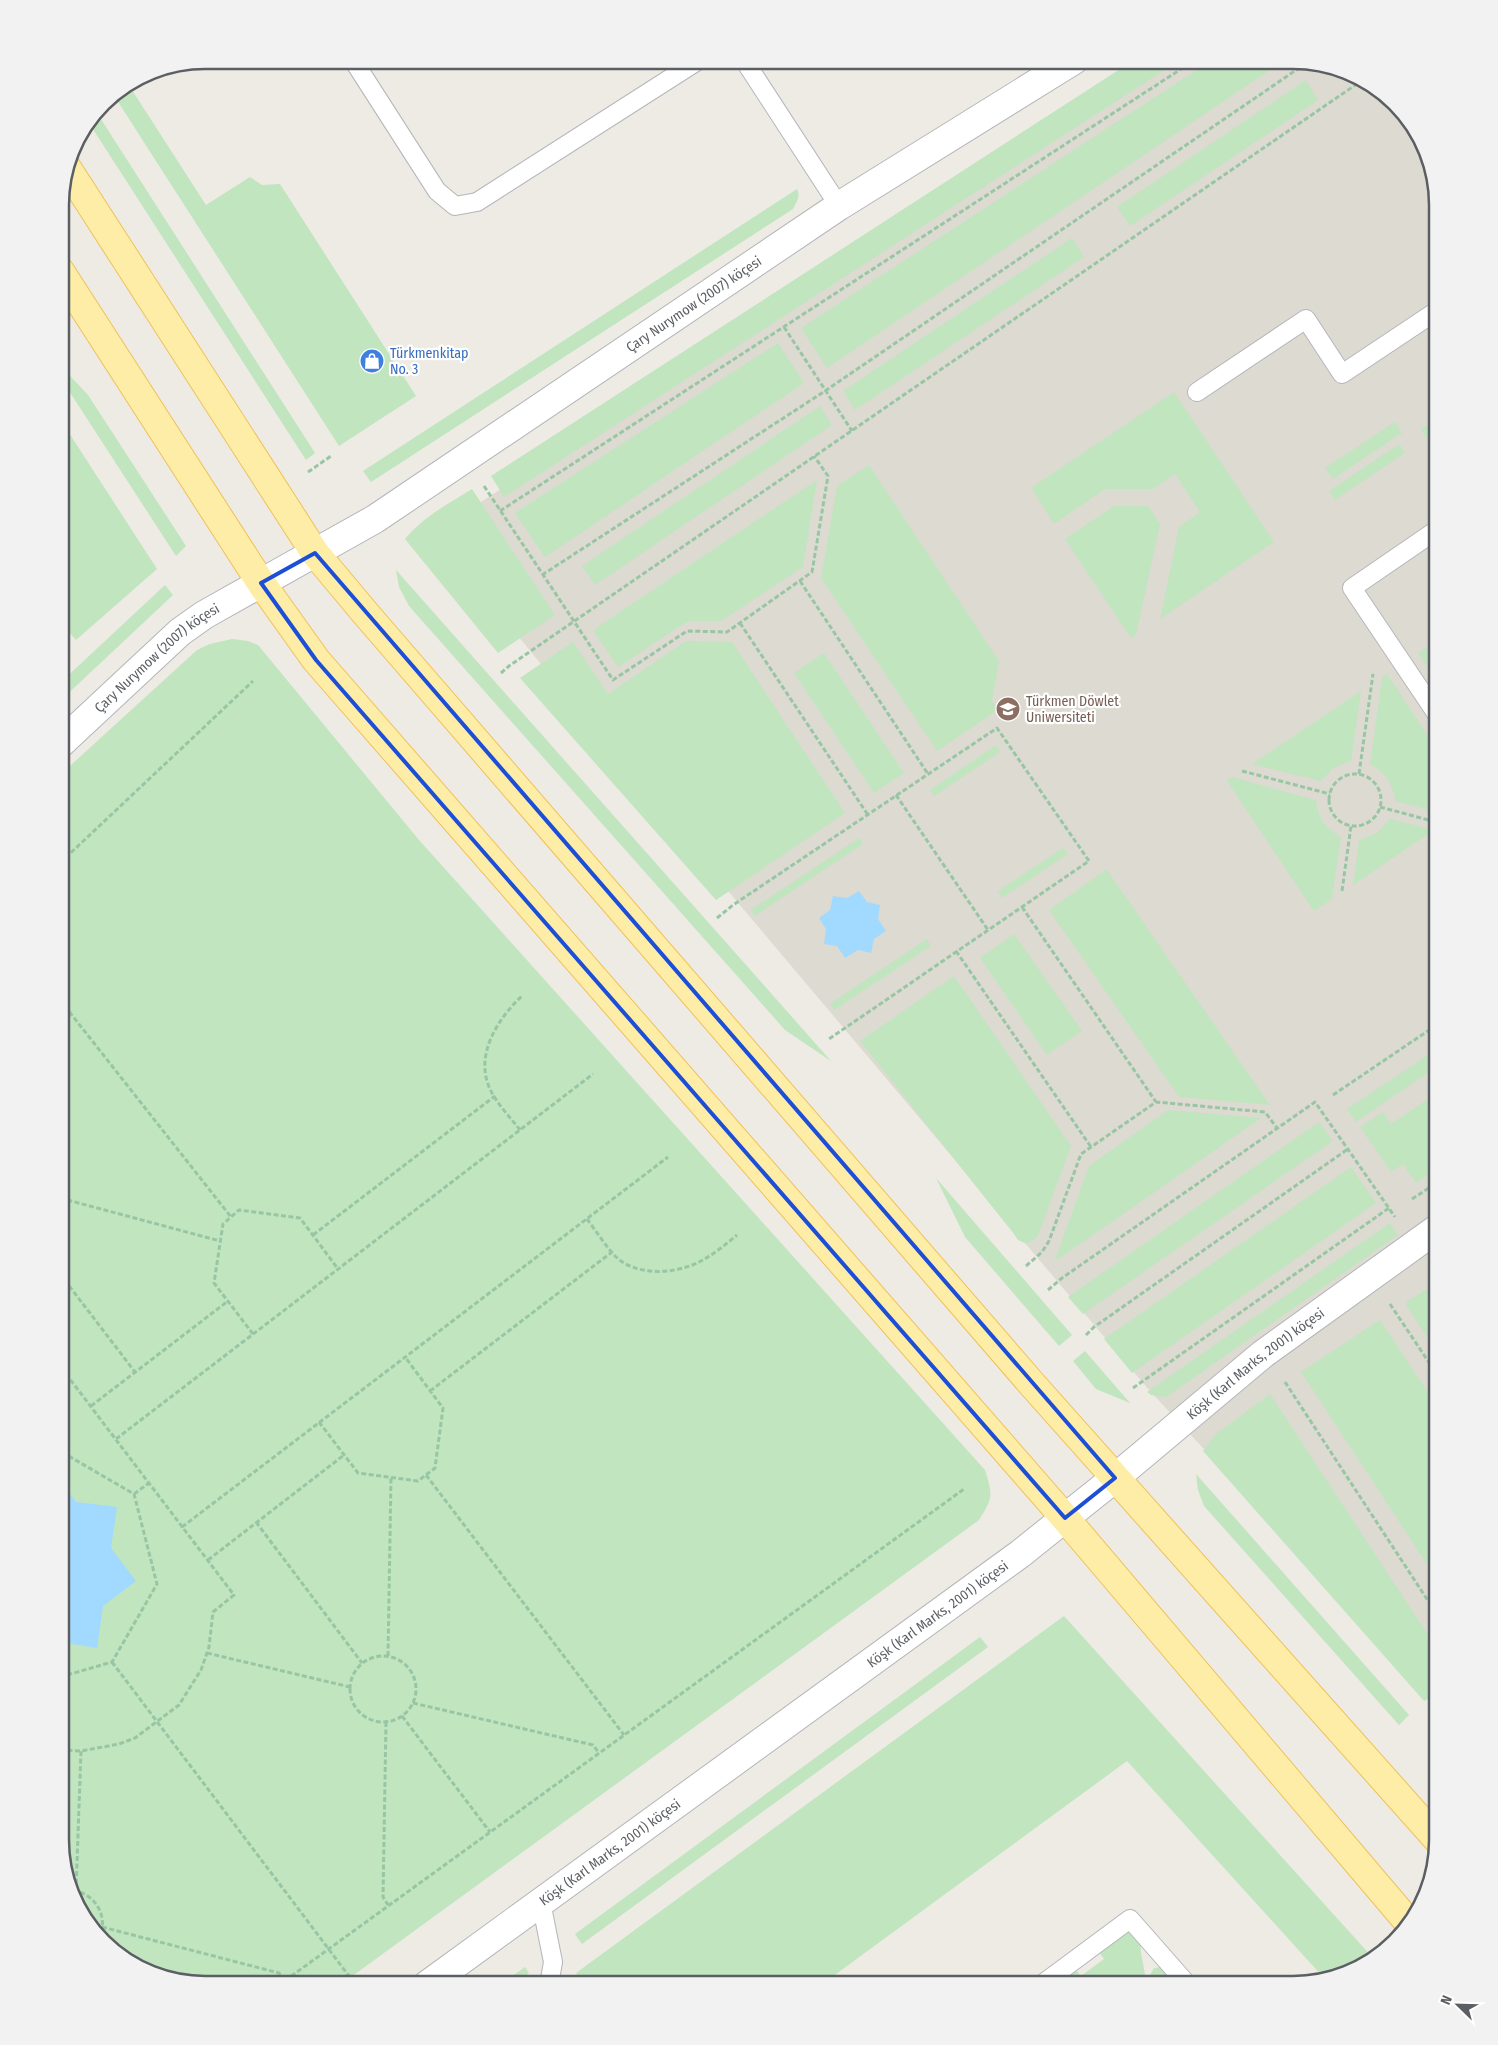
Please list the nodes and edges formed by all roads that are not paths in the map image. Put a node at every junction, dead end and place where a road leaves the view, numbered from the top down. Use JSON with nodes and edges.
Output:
{"nodes":[{"id":1,"x":359,"y":69,"type":"edge"},
{"id":2,"x":685,"y":69,"type":"edge"},
{"id":3,"x":750,"y":69,"type":"edge"},
{"id":4,"x":1060,"y":69,"type":"edge"},
{"id":5,"x":72,"y":174,"type":"edge"},
{"id":6,"x":839,"y":206,"type":"junction"},
{"id":7,"x":69,"y":285,"type":"edge"},
{"id":8,"x":1429,"y":316,"type":"edge"},
{"id":9,"x":1198,"y":392,"type":"dead end"},
{"id":10,"x":1429,"y":535,"type":"edge"},
{"id":11,"x":315,"y":553,"type":"junction"},
{"id":12,"x":261,"y":583,"type":"junction"},
{"id":13,"x":1429,"y":703,"type":"edge"},
{"id":14,"x":69,"y":736,"type":"edge"},
{"id":15,"x":1429,"y":1234,"type":"edge"},
{"id":16,"x":1115,"y":1478,"type":"junction"},
{"id":17,"x":1065,"y":1518,"type":"junction"},
{"id":18,"x":1429,"y":1830,"type":"edge"},
{"id":19,"x":541,"y":1902,"type":"junction"},
{"id":20,"x":1404,"y":1918,"type":"edge"},
{"id":21,"x":439,"y":1976,"type":"edge"},
{"id":22,"x":550,"y":1976,"type":"edge"},
{"id":23,"x":1054,"y":1976,"type":"edge"},
{"id":24,"x":1180,"y":1976,"type":"edge"}],
"edges":[{"from":1,"to":2,"type":"lane"},
{"from":3,"to":6,"type":"lane"},
{"from":4,"to":6,"type":"street","name":"Çary Nurymow (2007) köçesi"},
{"from":5,"to":11,"type":"main road"},
{"from":6,"to":11,"type":"street","name":"Çary Nurymow (2007) köçesi"},
{"from":7,"to":12,"type":"main road"},
{"from":8,"to":9,"type":"lane"},
{"from":10,"to":13,"type":"lane"},
{"from":11,"to":12,"type":"street","name":"Çary Nurymow (2007) köçesi"},
{"from":11,"to":16,"type":"main road"},
{"from":12,"to":14,"type":"street","name":"Çary Nurymow (2007) köçesi"},
{"from":12,"to":17,"type":"main road"},
{"from":15,"to":16,"type":"street","name":"Köşk (Karl Marks, 2001) köçesi"},
{"from":16,"to":17,"type":"street","name":"Köşk (Karl Marks, 2001) köçesi"},
{"from":16,"to":18,"type":"main road"},
{"from":17,"to":19,"type":"street","name":"Köşk (Karl Marks, 2001) köçesi"},
{"from":17,"to":20,"type":"main road"},
{"from":19,"to":21,"type":"street","name":"Köşk (Karl Marks, 2001) köçesi"},
{"from":19,"to":22,"type":"lane"},
{"from":23,"to":24,"type":"lane"}]}
